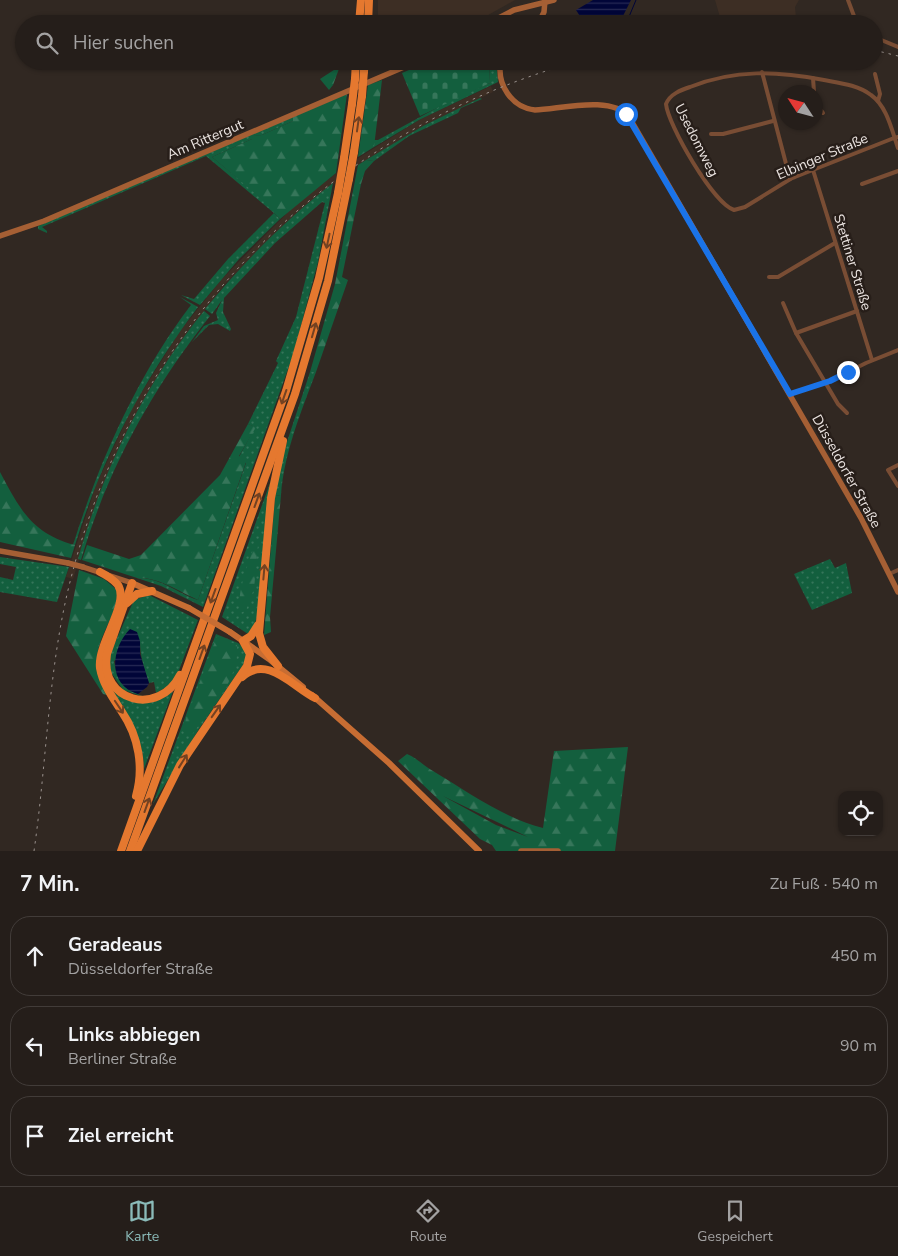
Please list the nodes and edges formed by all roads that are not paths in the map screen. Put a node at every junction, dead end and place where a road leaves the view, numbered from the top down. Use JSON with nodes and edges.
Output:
{"nodes":[{"id":1,"x":360,"y":0,"type":"edge"},
{"id":2,"x":369,"y":0,"type":"edge"},
{"id":3,"x":554,"y":0,"type":"edge"},
{"id":4,"x":848,"y":0,"type":"edge"},
{"id":5,"x":545,"y":1,"type":"edge"},
{"id":6,"x":359,"y":15,"type":"edge"},
{"id":7,"x":368,"y":15,"type":"edge"},
{"id":8,"x":504,"y":15,"type":"edge"},
{"id":9,"x":542,"y":15,"type":"edge"},
{"id":10,"x":854,"y":15,"type":"edge"},
{"id":11,"x":883,"y":41,"type":"edge"},
{"id":12,"x":898,"y":47,"type":"edge"},
{"id":13,"x":355,"y":70,"type":"edge"},
{"id":14,"x":364,"y":70,"type":"edge"},
{"id":15,"x":397,"y":70,"type":"edge"},
{"id":16,"x":500,"y":70,"type":"edge"},
{"id":17,"x":762,"y":72,"type":"junction"},
{"id":18,"x":875,"y":74,"type":"dead end"},
{"id":19,"x":813,"y":78,"type":"junction"},
{"id":20,"x":814,"y":85,"type":"edge"},
{"id":21,"x":878,"y":101,"type":"junction"},
{"id":22,"x":773,"y":121,"type":"junction"},
{"id":23,"x":710,"y":134,"type":"dead end"},
{"id":24,"x":896,"y":138,"type":"edge"},
{"id":25,"x":898,"y":148,"type":"edge"},
{"id":26,"x":813,"y":170,"type":"junction"},
{"id":27,"x":898,"y":171,"type":"edge"},
{"id":28,"x":790,"y":179,"type":"junction"},
{"id":29,"x":862,"y":184,"type":"dead end"},
{"id":30,"x":734,"y":210,"type":"joint"},
{"id":31,"x":0,"y":236,"type":"edge"},
{"id":32,"x":835,"y":243,"type":"junction"},
{"id":33,"x":769,"y":278,"type":"dead end"},
{"id":34,"x":783,"y":303,"type":"dead end"},
{"id":35,"x":857,"y":310,"type":"junction"},
{"id":36,"x":796,"y":333,"type":"junction"},
{"id":37,"x":898,"y":350,"type":"edge"},
{"id":38,"x":872,"y":360,"type":"junction"},
{"id":39,"x":825,"y":383,"type":"junction"},
{"id":40,"x":295,"y":394,"type":"junction"},
{"id":41,"x":790,"y":394,"type":"junction"},
{"id":42,"x":847,"y":414,"type":"dead end"},
{"id":43,"x":898,"y":464,"type":"edge"},
{"id":44,"x":898,"y":486,"type":"edge"},
{"id":45,"x":0,"y":551,"type":"edge"},
{"id":46,"x":898,"y":570,"type":"edge"},
{"id":47,"x":100,"y":572,"type":"junction"},
{"id":48,"x":889,"y":574,"type":"junction"},
{"id":49,"x":132,"y":583,"type":"junction"},
{"id":50,"x":152,"y":591,"type":"junction"},
{"id":51,"x":898,"y":592,"type":"edge"},
{"id":52,"x":124,"y":604,"type":"junction"},
{"id":53,"x":260,"y":620,"type":"junction"},
{"id":54,"x":197,"y":640,"type":"junction"},
{"id":55,"x":243,"y":641,"type":"junction"},
{"id":56,"x":278,"y":666,"type":"junction"},
{"id":57,"x":234,"y":686,"type":"junction"},
{"id":58,"x":315,"y":698,"type":"junction"},
{"id":59,"x":128,"y":830,"type":"junction"},
{"id":60,"x":464,"y":835,"type":"junction"},
{"id":61,"x":535,"y":850,"type":"edge"},
{"id":62,"x":121,"y":851,"type":"edge"},
{"id":63,"x":130,"y":851,"type":"edge"},
{"id":64,"x":137,"y":851,"type":"edge"},
{"id":65,"x":474,"y":851,"type":"edge"},
{"id":66,"x":480,"y":851,"type":"edge"},
{"id":67,"x":521,"y":851,"type":"edge"},
{"id":68,"x":558,"y":851,"type":"edge"}],
"edges":[{"from":1,"to":6,"type":"highway"},
{"from":2,"to":7,"type":"highway"},
{"from":3,"to":5,"type":"street"},
{"from":4,"to":10,"type":"street"},
{"from":5,"to":8,"type":"street"},
{"from":5,"to":9,"type":"street"},
{"from":11,"to":12,"type":"street"},
{"from":13,"to":54,"type":"highway","one_way":true,"bridge":true},
{"from":40,"to":14,"type":"highway","one_way":true,"bridge":true},
{"from":15,"to":31,"type":"street","name":"Am Rittergut"},
{"from":16,"to":41,"type":"street","name":"Düsseldorfer Straße"},
{"from":17,"to":19,"type":"street"},
{"from":17,"to":22,"type":"street"},
{"from":17,"to":30,"type":"street","name":"Usedomweg"},
{"from":18,"to":21,"type":"street"},
{"from":19,"to":20,"type":"street"},
{"from":19,"to":21,"type":"street"},
{"from":21,"to":24,"type":"street"},
{"from":22,"to":23,"type":"street"},
{"from":22,"to":28,"type":"street"},
{"from":24,"to":25,"type":"street"},
{"from":24,"to":26,"type":"street","name":"Elbinger Straße"},
{"from":26,"to":28,"type":"street","name":"Elbinger Straße"},
{"from":26,"to":32,"type":"street","name":"Stettiner Straße"},
{"from":27,"to":29,"type":"street"},
{"from":28,"to":30,"type":"street","name":"Elbinger Straße"},
{"from":32,"to":33,"type":"street"},
{"from":32,"to":35,"type":"street","name":"Stettiner Straße"},
{"from":34,"to":36,"type":"street"},
{"from":35,"to":36,"type":"street"},
{"from":35,"to":38,"type":"street","name":"Stettiner Straße"},
{"from":36,"to":39,"type":"street"},
{"from":37,"to":38,"type":"street"},
{"from":38,"to":39,"type":"street"},
{"from":39,"to":41,"type":"street"},
{"from":39,"to":42,"type":"street"},
{"from":53,"to":40,"type":"highway","one_way":true},
{"from":63,"to":40,"type":"highway","one_way":true},
{"from":41,"to":48,"type":"street","name":"Düsseldorfer Straße"},
{"from":43,"to":44,"type":"street"},
{"from":45,"to":47,"type":"street","bridge":true},
{"from":46,"to":48,"type":"street"},
{"from":47,"to":49,"type":"street"},
{"from":47,"to":52,"type":"highway"},
{"from":48,"to":51,"type":"street","name":"Düsseldorfer Straße"},
{"from":49,"to":50,"type":"main road"},
{"from":49,"to":52,"type":"highway"},
{"from":50,"to":52,"type":"highway"},
{"from":50,"to":55,"type":"main road","bridge":true},
{"from":52,"to":54,"type":"highway"},
{"from":52,"to":59,"type":"highway","one_way":true},
{"from":53,"to":55,"type":"highway"},
{"from":53,"to":56,"type":"highway"},
{"from":54,"to":59,"type":"highway"},
{"from":55,"to":56,"type":"main road"},
{"from":55,"to":57,"type":"highway"},
{"from":56,"to":58,"type":"main road"},
{"from":57,"to":58,"type":"highway"},
{"from":64,"to":57,"type":"highway","one_way":true},
{"from":58,"to":60,"type":"main road"},
{"from":59,"to":62,"type":"highway"},
{"from":60,"to":65,"type":"street"},
{"from":60,"to":66,"type":"main road"},
{"from":61,"to":67,"type":"street"},
{"from":61,"to":68,"type":"street"}]}
